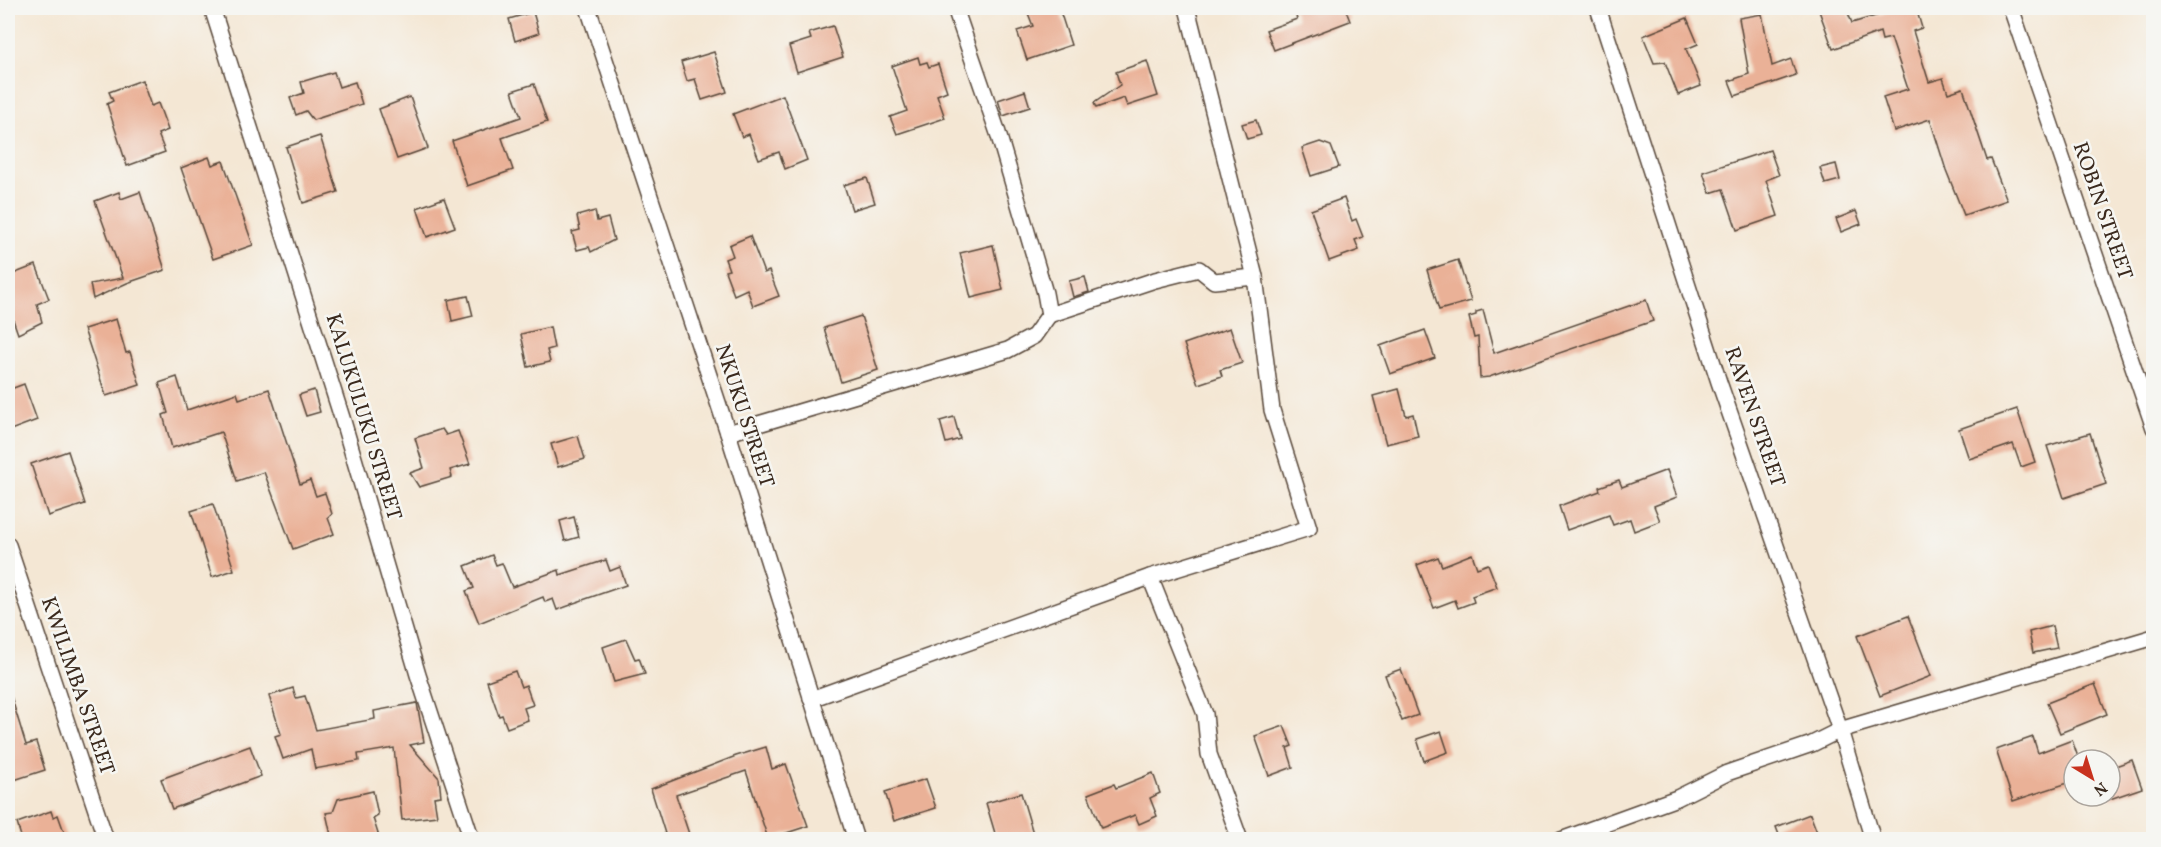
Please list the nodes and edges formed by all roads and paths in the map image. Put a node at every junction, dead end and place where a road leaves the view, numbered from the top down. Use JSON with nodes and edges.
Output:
{"nodes":[{"id":1,"x":212,"y":8,"type":"edge"},
{"id":2,"x":588,"y":8,"type":"edge"},
{"id":3,"x":955,"y":8,"type":"edge"},
{"id":4,"x":1187,"y":8,"type":"edge"},
{"id":5,"x":1598,"y":8,"type":"edge"},
{"id":6,"x":2011,"y":8,"type":"edge"},
{"id":7,"x":1255,"y":277,"type":"junction"},
{"id":8,"x":1049,"y":315,"type":"junction"},
{"id":9,"x":2154,"y":428,"type":"edge"},
{"id":10,"x":728,"y":433,"type":"junction"},
{"id":11,"x":8,"y":545,"type":"edge"},
{"id":12,"x":1150,"y":578,"type":"junction"},
{"id":13,"x":2154,"y":637,"type":"edge"},
{"id":14,"x":812,"y":699,"type":"junction"},
{"id":15,"x":1840,"y":730,"type":"junction"},
{"id":16,"x":106,"y":840,"type":"edge"},
{"id":17,"x":472,"y":840,"type":"edge"},
{"id":18,"x":856,"y":840,"type":"edge"},
{"id":19,"x":1240,"y":840,"type":"edge"},
{"id":20,"x":1561,"y":840,"type":"edge"},
{"id":21,"x":1873,"y":840,"type":"edge"}],
"edges":[{"from":1,"to":17,"type":"street","name":"KALUKULUKU STREET"},
{"from":2,"to":10,"type":"street","name":"NKUKU STREET"},
{"from":3,"to":8,"type":"street"},
{"from":4,"to":7,"type":"street"},
{"from":5,"to":15,"type":"street","name":"RAVEN STREET"},
{"from":6,"to":9,"type":"street","name":"ROBIN STREET"},
{"from":7,"to":8,"type":"street"},
{"from":7,"to":12,"type":"street"},
{"from":8,"to":10,"type":"street"},
{"from":10,"to":14,"type":"street","name":"NKUKU STREET"},
{"from":11,"to":16,"type":"street","name":"KWILIMBA STREET"},
{"from":12,"to":14,"type":"street"},
{"from":12,"to":19,"type":"street"},
{"from":13,"to":15,"type":"street"},
{"from":14,"to":18,"type":"street","name":"NKUKU STREET"},
{"from":15,"to":20,"type":"street"},
{"from":15,"to":21,"type":"street","name":"RAVEN STREET"}]}
